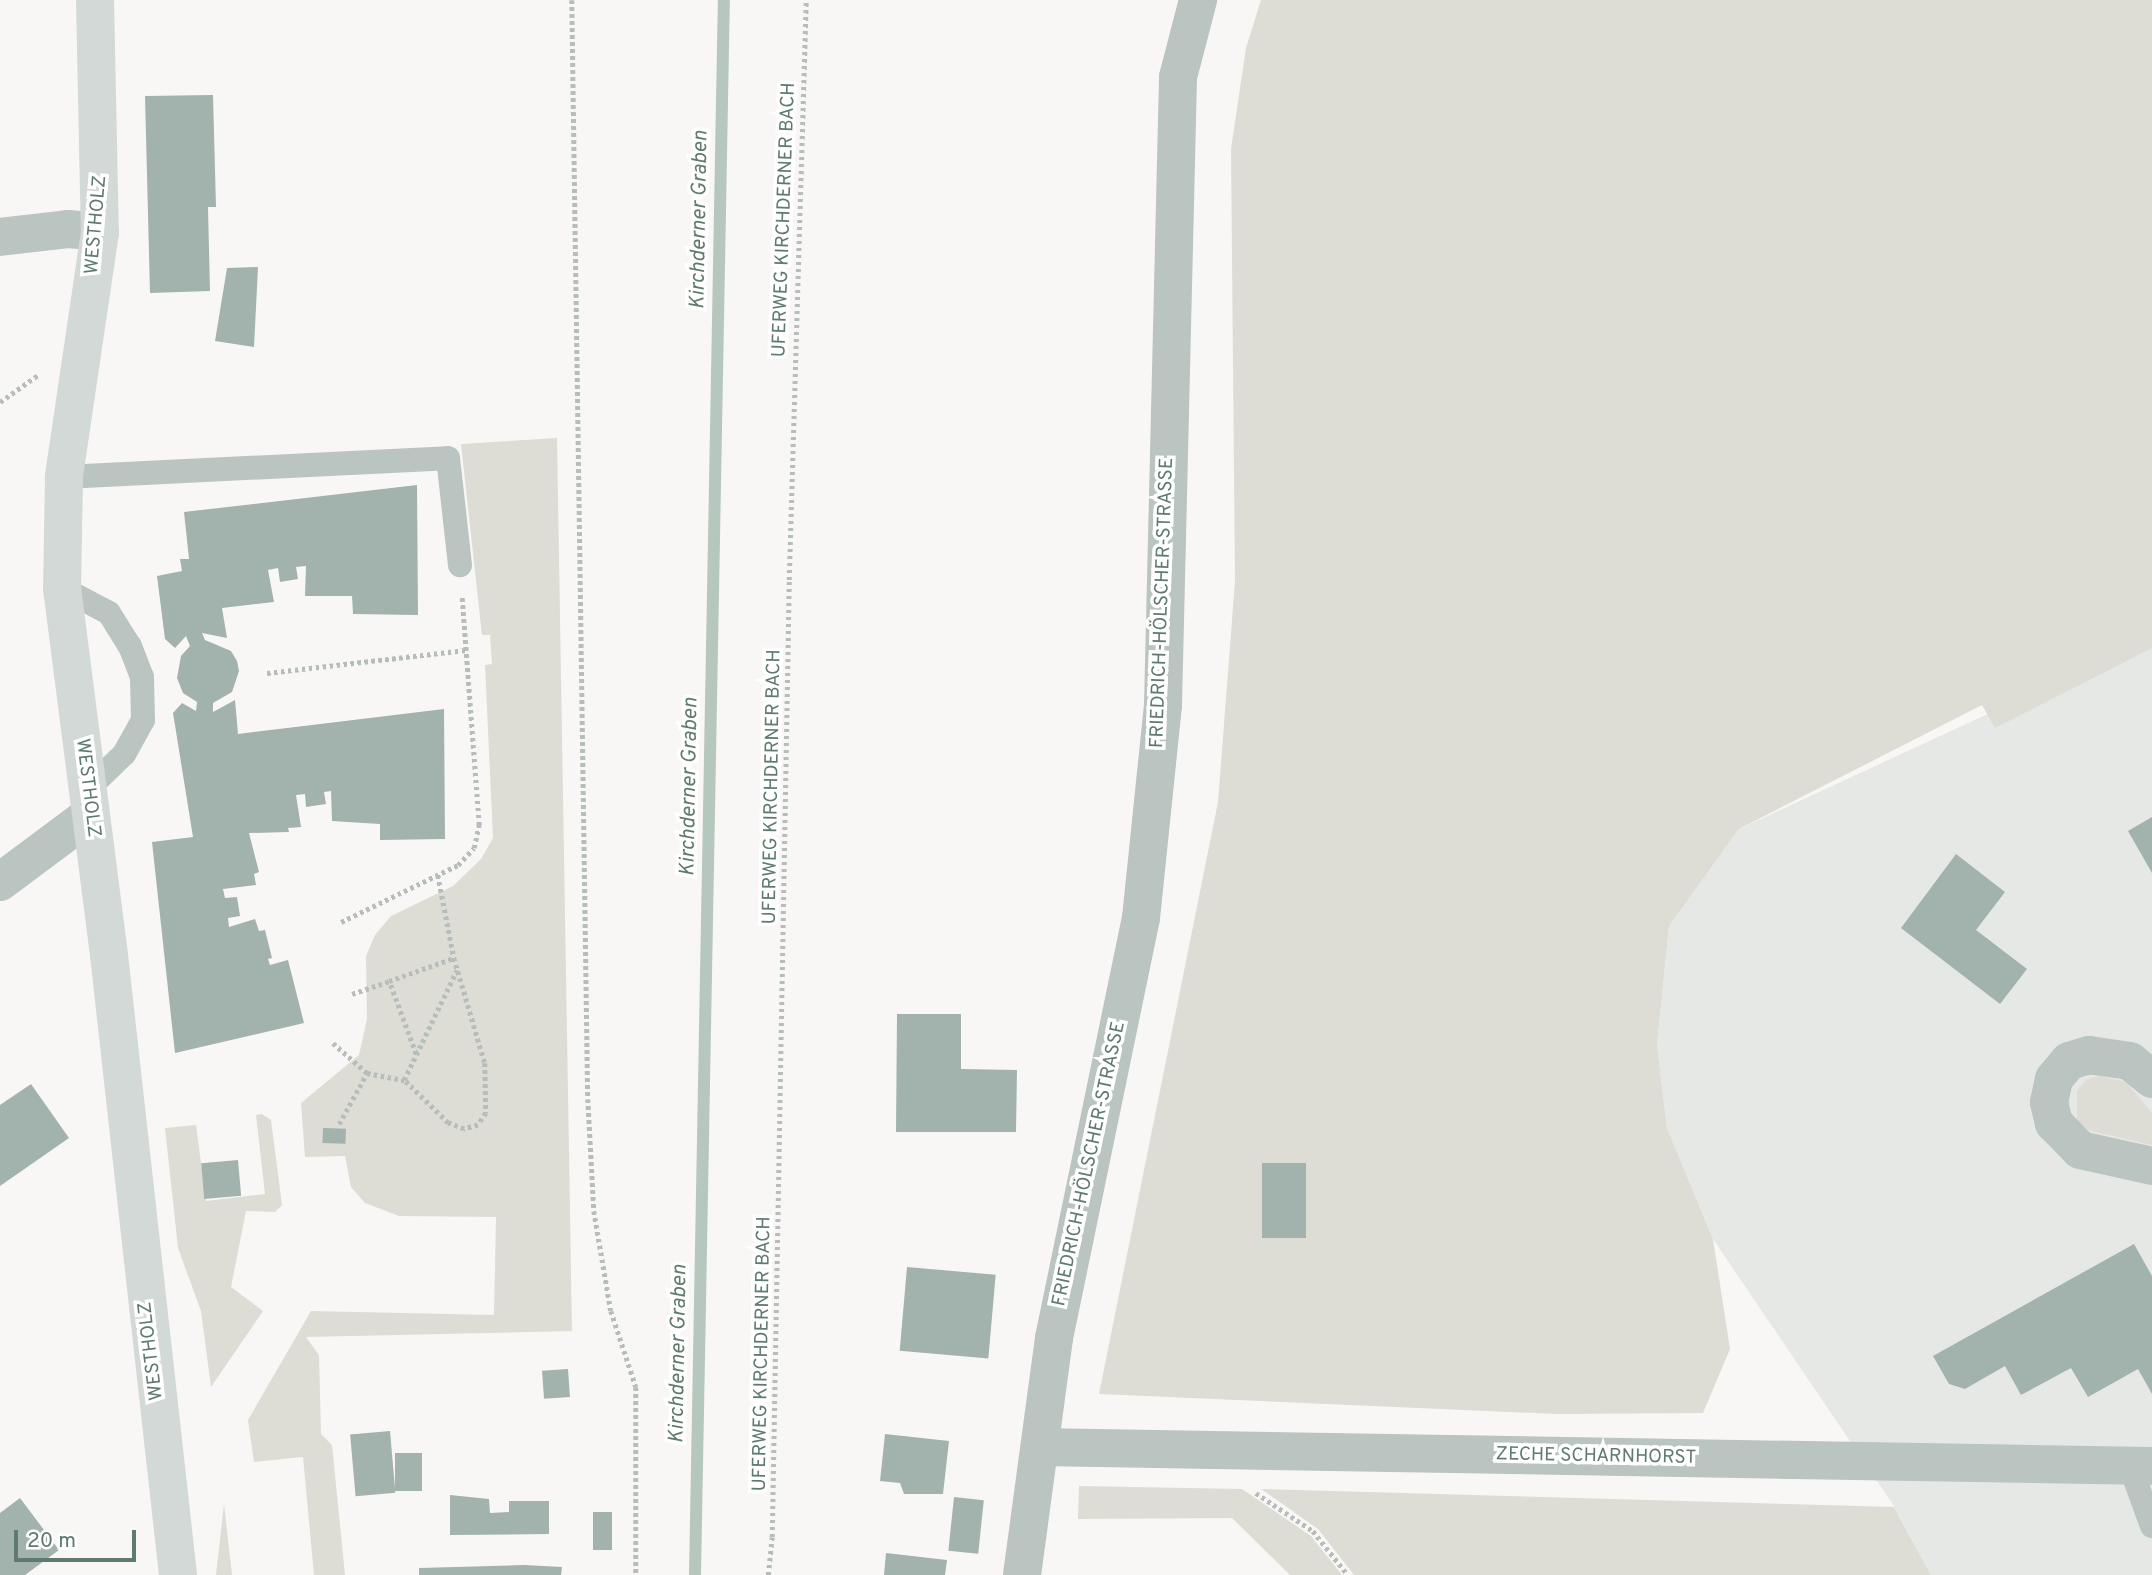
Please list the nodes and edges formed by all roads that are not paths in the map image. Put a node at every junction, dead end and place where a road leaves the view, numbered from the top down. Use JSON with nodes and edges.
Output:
{"nodes":[{"id":1,"x":95,"y":0,"type":"edge"},
{"id":2,"x":1198,"y":0,"type":"edge"},
{"id":3,"x":100,"y":232,"type":"junction"},
{"id":4,"x":0,"y":237,"type":"edge"},
{"id":5,"x":64,"y":477,"type":"junction"},
{"id":6,"x":460,"y":565,"type":"road end"},
{"id":7,"x":62,"y":588,"type":"junction"},
{"id":8,"x":89,"y":803,"type":"junction"},
{"id":9,"x":0,"y":882,"type":"edge"},
{"id":10,"x":2152,"y":1079,"type":"edge"},
{"id":11,"x":2152,"y":1166,"type":"edge"},
{"id":12,"x":1040,"y":1447,"type":"junction"},
{"id":13,"x":2141,"y":1466,"type":"edge"},
{"id":14,"x":2152,"y":1526,"type":"edge"},
{"id":15,"x":178,"y":1575,"type":"edge"},
{"id":16,"x":1022,"y":1575,"type":"edge"}],
"edges":[{"from":1,"to":3,"type":"street","name":"WESTHOLZ"},
{"from":2,"to":12,"type":"street","name":"FRIEDRICH-HÖLSCHER-STRASSE"},
{"from":3,"to":4,"type":"street"},
{"from":3,"to":5,"type":"street","name":"WESTHOLZ"},
{"from":5,"to":6,"type":"lane"},
{"from":5,"to":7,"type":"street","name":"WESTHOLZ"},
{"from":7,"to":8,"type":"street","name":"WESTHOLZ"},
{"from":7,"to":8,"type":"lane"},
{"from":8,"to":9,"type":"street"},
{"from":8,"to":15,"type":"street","name":"WESTHOLZ"},
{"from":10,"to":11,"type":"street"},
{"from":12,"to":13,"type":"street","name":"ZECHE SCHARNHORST"},
{"from":12,"to":16,"type":"street","name":"FRIEDRICH-HÖLSCHER-STRASSE"},
{"from":13,"to":14,"type":"lane"}]}
